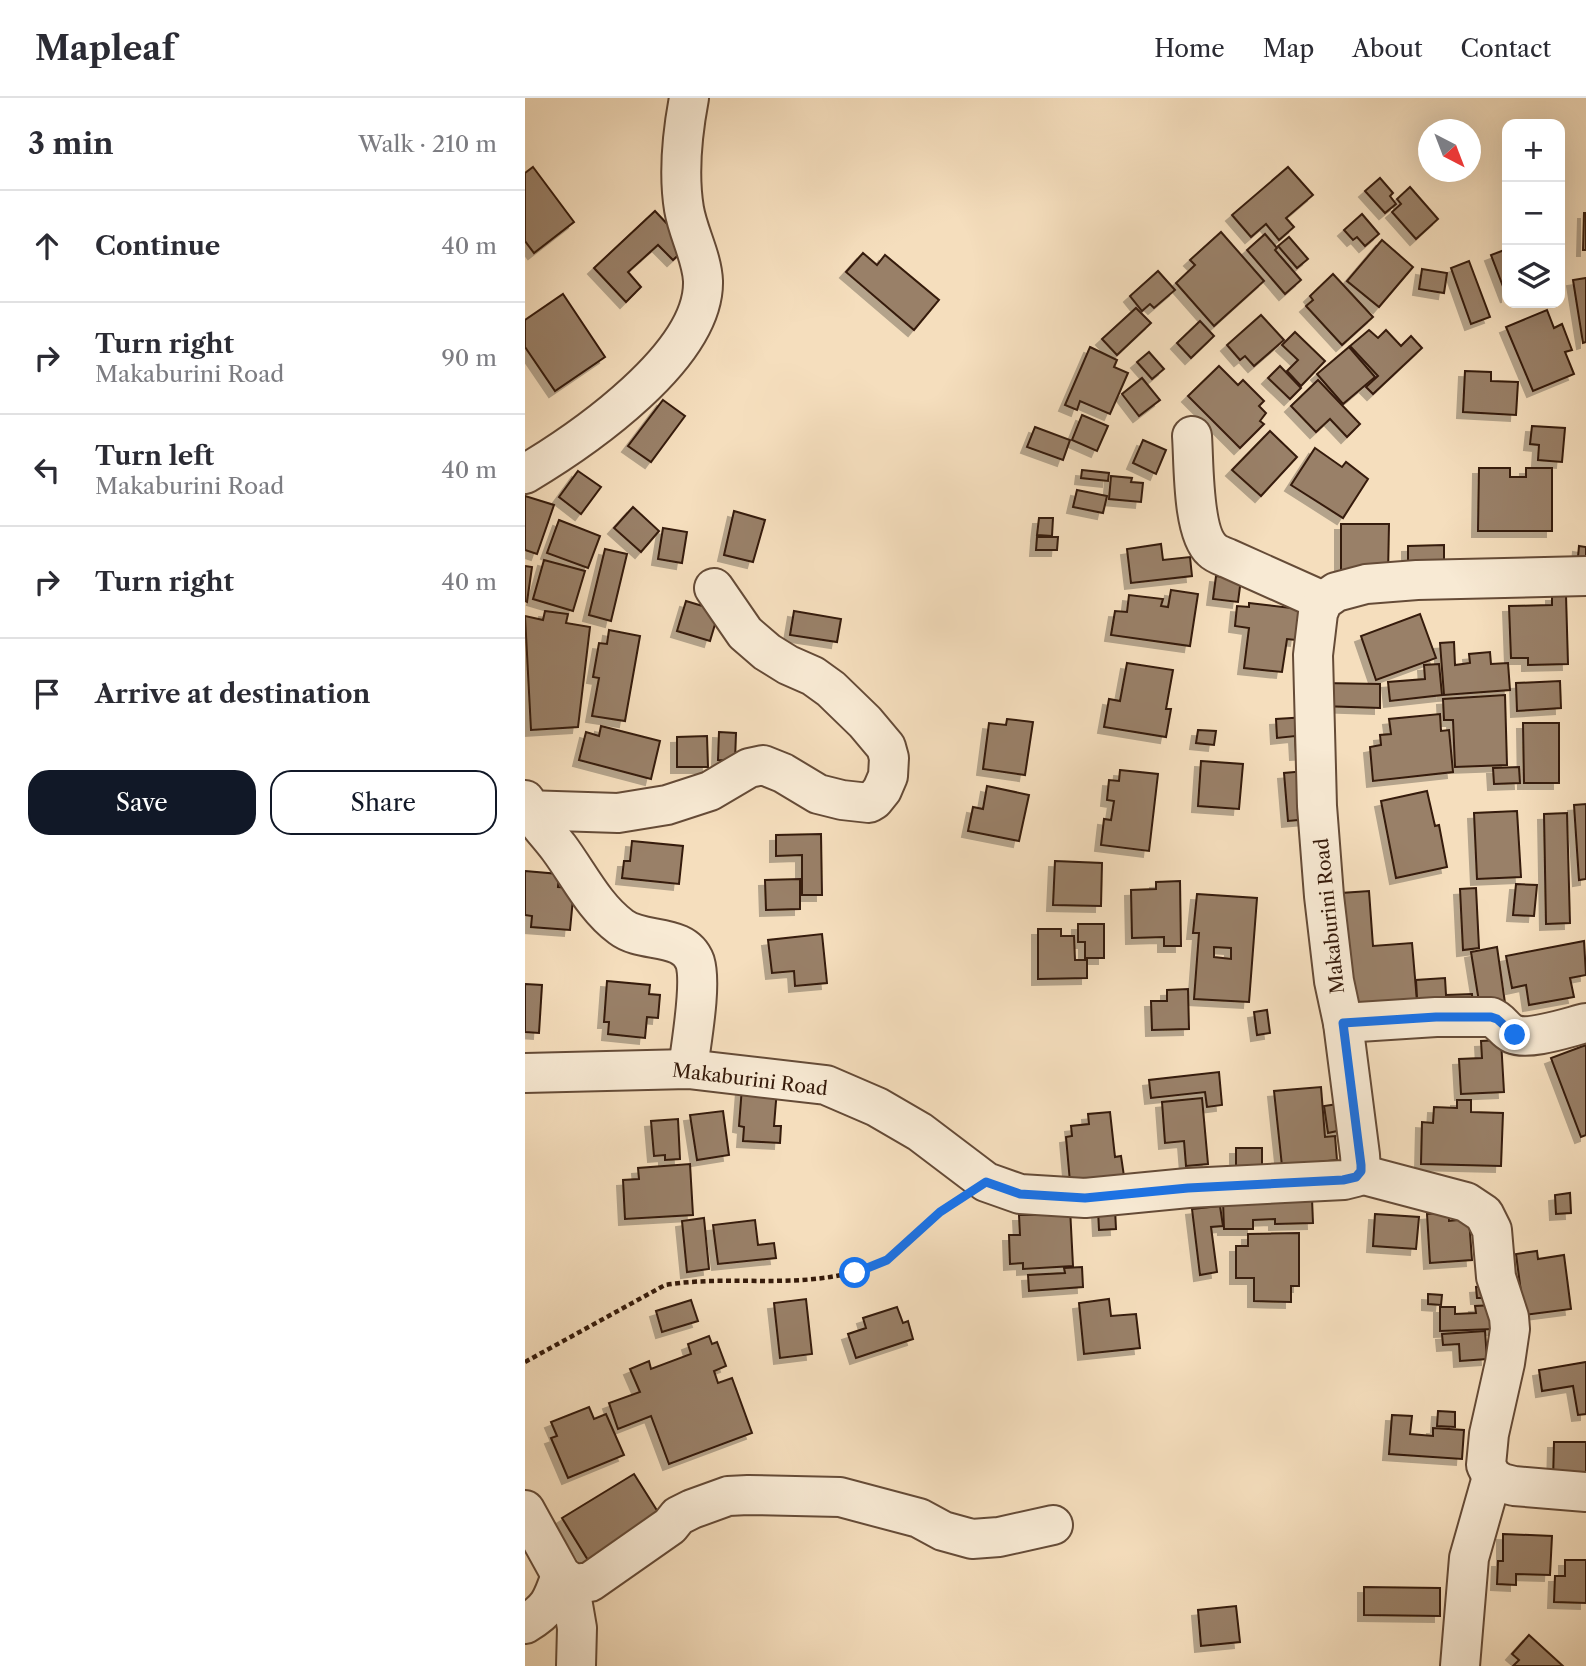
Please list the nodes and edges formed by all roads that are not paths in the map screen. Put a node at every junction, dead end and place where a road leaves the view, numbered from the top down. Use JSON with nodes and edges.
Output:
{"nodes":[{"id":1,"x":689,"y":98,"type":"edge"},
{"id":2,"x":1192,"y":436,"type":"dead end"},
{"id":3,"x":525,"y":474,"type":"edge"},
{"id":4,"x":1586,"y":576,"type":"edge"},
{"id":5,"x":714,"y":589,"type":"dead end"},
{"id":6,"x":1323,"y":601,"type":"junction"},
{"id":7,"x":526,"y":806,"type":"edge"},
{"id":8,"x":1343,"y":1023,"type":"junction"},
{"id":9,"x":1586,"y":1023,"type":"edge"},
{"id":10,"x":688,"y":1069,"type":"junction"},
{"id":11,"x":525,"y":1073,"type":"edge"},
{"id":12,"x":1360,"y":1174,"type":"junction"},
{"id":13,"x":1492,"y":1477,"type":"junction"},
{"id":14,"x":1586,"y":1492,"type":"edge"},
{"id":15,"x":525,"y":1510,"type":"edge"},
{"id":16,"x":1053,"y":1525,"type":"dead end"},
{"id":17,"x":567,"y":1580,"type":"junction"},
{"id":18,"x":525,"y":1624,"type":"edge"},
{"id":19,"x":576,"y":1666,"type":"edge"},
{"id":20,"x":1460,"y":1666,"type":"edge"}],
"edges":[{"from":1,"to":3,"type":"street"},
{"from":2,"to":6,"type":"street"},
{"from":4,"to":6,"type":"street"},
{"from":5,"to":7,"type":"street"},
{"from":6,"to":8,"type":"street","name":"Makaburini Road"},
{"from":7,"to":10,"type":"street"},
{"from":8,"to":9,"type":"street"},
{"from":8,"to":12,"type":"street","name":"Makaburini Road"},
{"from":10,"to":11,"type":"street","name":"Makaburini Road"},
{"from":10,"to":12,"type":"street","name":"Makaburini Road"},
{"from":12,"to":13,"type":"street"},
{"from":13,"to":14,"type":"street"},
{"from":13,"to":20,"type":"street"},
{"from":15,"to":17,"type":"street"},
{"from":16,"to":17,"type":"street"},
{"from":17,"to":18,"type":"street"},
{"from":17,"to":19,"type":"street"}]}
